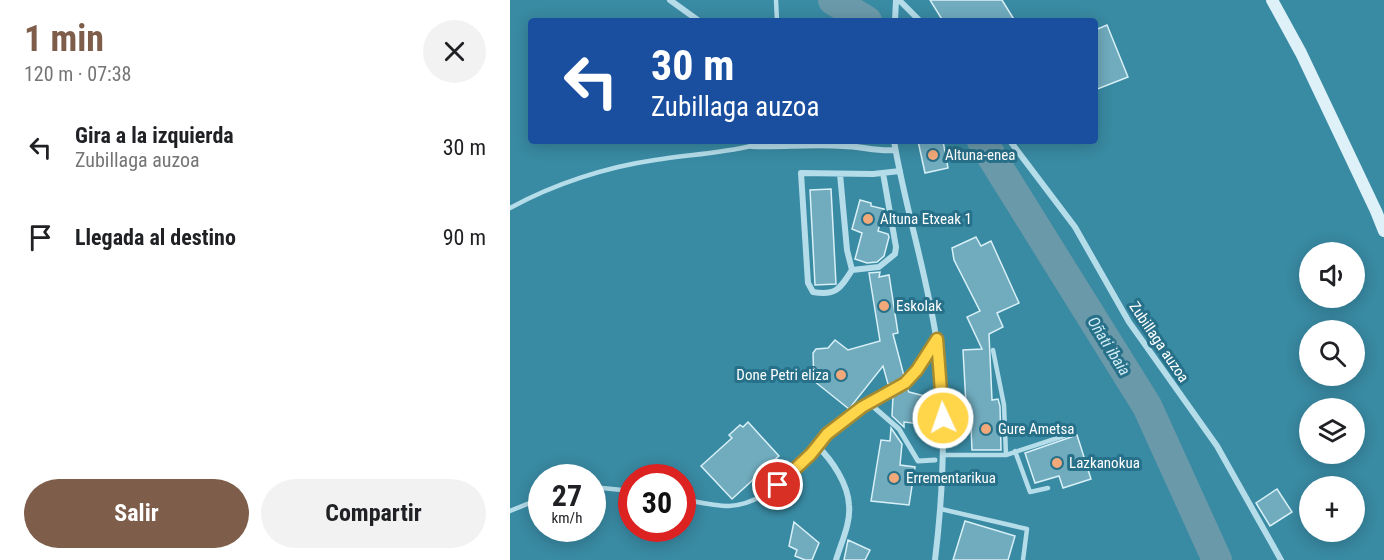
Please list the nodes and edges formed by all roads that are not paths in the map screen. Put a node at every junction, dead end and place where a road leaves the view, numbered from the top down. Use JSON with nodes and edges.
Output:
{"nodes":[{"id":1,"x":670,"y":0,"type":"edge"},
{"id":2,"x":776,"y":0,"type":"edge"},
{"id":3,"x":898,"y":0,"type":"edge"},
{"id":4,"x":1272,"y":0,"type":"edge"},
{"id":5,"x":695,"y":18,"type":"edge"},
{"id":6,"x":777,"y":18,"type":"edge"},
{"id":7,"x":895,"y":18,"type":"edge"},
{"id":8,"x":917,"y":18,"type":"edge"},
{"id":9,"x":751,"y":144,"type":"edge"},
{"id":10,"x":894,"y":144,"type":"edge"},
{"id":11,"x":1012,"y":144,"type":"edge"},
{"id":12,"x":895,"y":150,"type":"junction"},
{"id":13,"x":900,"y":171,"type":"junction"},
{"id":14,"x":883,"y":173,"type":"junction"},
{"id":15,"x":840,"y":174,"type":"junction"},
{"id":16,"x":510,"y":208,"type":"edge"},
{"id":17,"x":1384,"y":231,"type":"edge"},
{"id":18,"x":852,"y":270,"type":"junction"},
{"id":19,"x":937,"y":339,"type":"junction"},
{"id":20,"x":993,"y":350,"type":"dead end"},
{"id":21,"x":869,"y":403,"type":"junction"},
{"id":22,"x":1064,"y":436,"type":"dead end"},
{"id":23,"x":818,"y":447,"type":"junction"},
{"id":24,"x":1015,"y":452,"type":"junction"},
{"id":25,"x":1006,"y":454,"type":"junction"},
{"id":26,"x":943,"y":455,"type":"junction"},
{"id":27,"x":935,"y":460,"type":"dead end"},
{"id":28,"x":1048,"y":489,"type":"dead end"},
{"id":29,"x":696,"y":501,"type":"edge"},
{"id":30,"x":528,"y":504,"type":"edge"},
{"id":31,"x":941,"y":509,"type":"junction"},
{"id":32,"x":510,"y":512,"type":"edge"},
{"id":33,"x":836,"y":560,"type":"edge"},
{"id":34,"x":935,"y":560,"type":"edge"},
{"id":35,"x":1023,"y":560,"type":"edge"},
{"id":36,"x":1281,"y":560,"type":"edge"}],
"edges":[{"from":1,"to":5,"type":"street"},
{"from":2,"to":6,"type":"lane"},
{"from":3,"to":7,"type":"street"},
{"from":3,"to":8,"type":"street"},
{"from":4,"to":17,"type":"main road"},
{"from":9,"to":12,"type":"street"},
{"from":9,"to":16,"type":"lane"},
{"from":10,"to":12,"type":"street"},
{"from":11,"to":36,"type":"street","name":"Zubillaga auzoa"},
{"from":12,"to":13,"type":"street"},
{"from":13,"to":14,"type":"street"},
{"from":13,"to":19,"type":"street"},
{"from":14,"to":15,"type":"street"},
{"from":14,"to":18,"type":"street"},
{"from":15,"to":18,"type":"street"},
{"from":15,"to":18,"type":"street"},
{"from":19,"to":21,"type":"street"},
{"from":19,"to":26,"type":"street"},
{"from":20,"to":25,"type":"lane"},
{"from":21,"to":23,"type":"street"},
{"from":21,"to":27,"type":"street"},
{"from":22,"to":24,"type":"lane"},
{"from":23,"to":29,"type":"lane"},
{"from":23,"to":33,"type":"street"},
{"from":24,"to":25,"type":"lane"},
{"from":24,"to":28,"type":"lane"},
{"from":25,"to":26,"type":"lane"},
{"from":26,"to":31,"type":"street"},
{"from":30,"to":32,"type":"lane"},
{"from":31,"to":34,"type":"street"},
{"from":31,"to":35,"type":"lane"}]}
